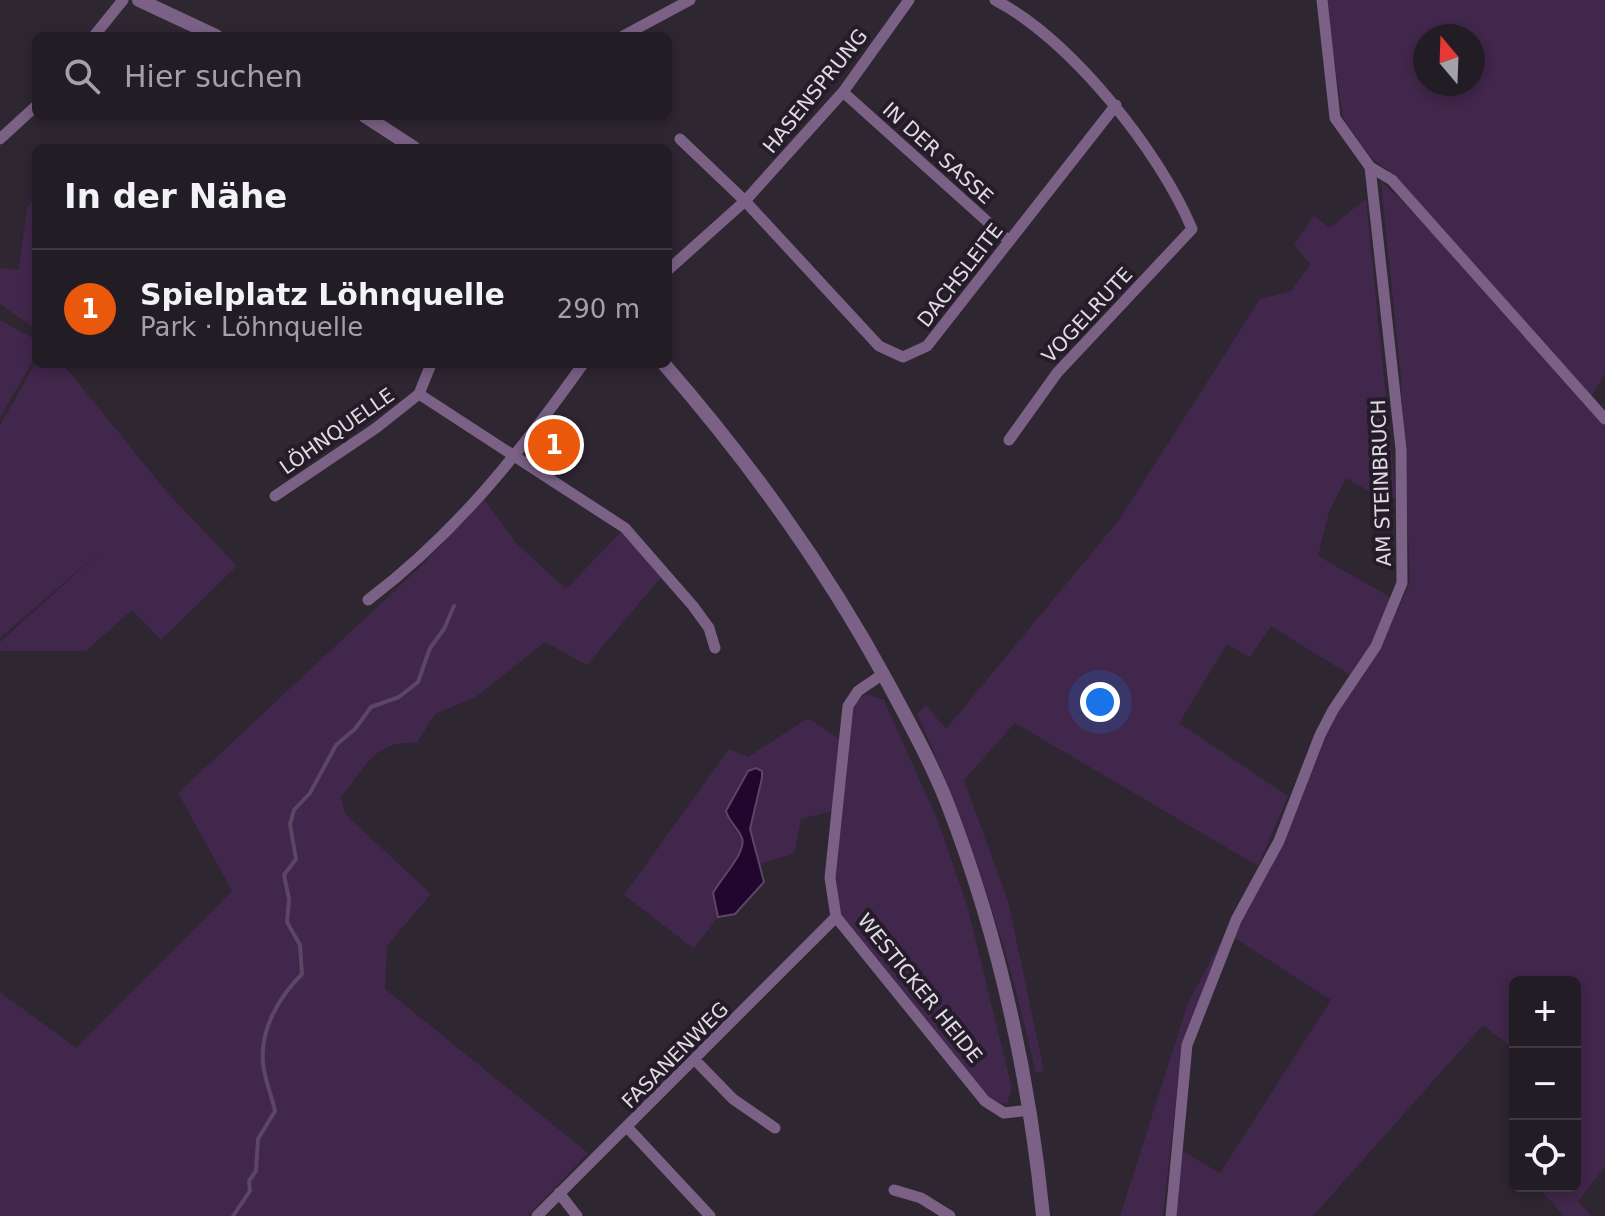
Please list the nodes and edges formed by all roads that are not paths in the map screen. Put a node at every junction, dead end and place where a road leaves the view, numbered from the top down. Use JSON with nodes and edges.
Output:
{"nodes":[{"id":1,"x":123,"y":0,"type":"edge"},
{"id":2,"x":139,"y":0,"type":"edge"},
{"id":3,"x":690,"y":0,"type":"edge"},
{"id":4,"x":909,"y":0,"type":"edge"},
{"id":5,"x":995,"y":0,"type":"edge"},
{"id":6,"x":1322,"y":0,"type":"edge"},
{"id":7,"x":97,"y":32,"type":"edge"},
{"id":8,"x":207,"y":32,"type":"edge"},
{"id":9,"x":630,"y":32,"type":"edge"},
{"id":10,"x":843,"y":92,"type":"junction"},
{"id":11,"x":1116,"y":105,"type":"junction"},
{"id":12,"x":32,"y":110,"type":"edge"},
{"id":13,"x":371,"y":120,"type":"edge"},
{"id":14,"x":0,"y":139,"type":"edge"},
{"id":15,"x":680,"y":139,"type":"dead end"},
{"id":16,"x":408,"y":144,"type":"edge"},
{"id":17,"x":1370,"y":167,"type":"junction"},
{"id":18,"x":745,"y":201,"type":"junction"},
{"id":19,"x":1009,"y":241,"type":"junction"},
{"id":20,"x":672,"y":266,"type":"edge"},
{"id":21,"x":429,"y":368,"type":"edge"},
{"id":22,"x":580,"y":368,"type":"edge"},
{"id":23,"x":667,"y":368,"type":"edge"},
{"id":24,"x":419,"y":394,"type":"junction"},
{"id":25,"x":1605,"y":419,"type":"edge"},
{"id":26,"x":1009,"y":440,"type":"dead end"},
{"id":27,"x":513,"y":454,"type":"junction"},
{"id":28,"x":275,"y":496,"type":"dead end"},
{"id":29,"x":368,"y":600,"type":"dead end"},
{"id":30,"x":715,"y":648,"type":"dead end"},
{"id":31,"x":883,"y":674,"type":"junction"},
{"id":32,"x":836,"y":917,"type":"junction"},
{"id":33,"x":695,"y":1060,"type":"junction"},
{"id":34,"x":1030,"y":1110,"type":"junction"},
{"id":35,"x":627,"y":1127,"type":"junction"},
{"id":36,"x":775,"y":1128,"type":"dead end"},
{"id":37,"x":894,"y":1190,"type":"dead end"},
{"id":38,"x":559,"y":1193,"type":"junction"},
{"id":39,"x":537,"y":1216,"type":"edge"},
{"id":40,"x":577,"y":1216,"type":"edge"},
{"id":41,"x":710,"y":1216,"type":"edge"},
{"id":42,"x":950,"y":1216,"type":"edge"},
{"id":43,"x":1043,"y":1216,"type":"edge"},
{"id":44,"x":1171,"y":1216,"type":"edge"}],
"edges":[{"from":1,"to":7,"type":"street"},
{"from":2,"to":8,"type":"street"},
{"from":3,"to":9,"type":"street"},
{"from":4,"to":10,"type":"street","name":"HASENSPRUNG"},
{"from":5,"to":11,"type":"street"},
{"from":6,"to":17,"type":"street","name":"AM STEINBRUCH"},
{"from":10,"to":18,"type":"street","name":"HASENSPRUNG"},
{"from":10,"to":19,"type":"street","name":"IN DER SASSE"},
{"from":11,"to":19,"type":"street","name":"DACHSLEITE"},
{"from":11,"to":26,"type":"street","name":"VOGELRUTE"},
{"from":12,"to":14,"type":"street"},
{"from":13,"to":16,"type":"street"},
{"from":15,"to":18,"type":"street"},
{"from":17,"to":25,"type":"street"},
{"from":17,"to":44,"type":"street","name":"AM STEINBRUCH"},
{"from":18,"to":19,"type":"street","name":"DACHSLEITE"},
{"from":18,"to":20,"type":"street","name":"HASENSPRUNG"},
{"from":21,"to":24,"type":"street","name":"LÖHNQUELLE"},
{"from":22,"to":27,"type":"street"},
{"from":23,"to":31,"type":"street"},
{"from":24,"to":27,"type":"street","name":"LÖHNQUELLE"},
{"from":24,"to":28,"type":"street","name":"LÖHNQUELLE"},
{"from":27,"to":29,"type":"street"},
{"from":27,"to":30,"type":"street","name":"LÖHNQUELLE"},
{"from":31,"to":32,"type":"street","name":"WESTICKER HEIDE"},
{"from":31,"to":34,"type":"street"},
{"from":32,"to":33,"type":"street","name":"FASANENWEG"},
{"from":32,"to":34,"type":"street","name":"WESTICKER HEIDE"},
{"from":33,"to":35,"type":"street","name":"FASANENWEG"},
{"from":33,"to":36,"type":"street"},
{"from":34,"to":43,"type":"street"},
{"from":35,"to":38,"type":"street","name":"FASANENWEG"},
{"from":35,"to":41,"type":"street"},
{"from":37,"to":42,"type":"street"},
{"from":38,"to":39,"type":"street","name":"FASANENWEG"},
{"from":38,"to":40,"type":"street"}]}
